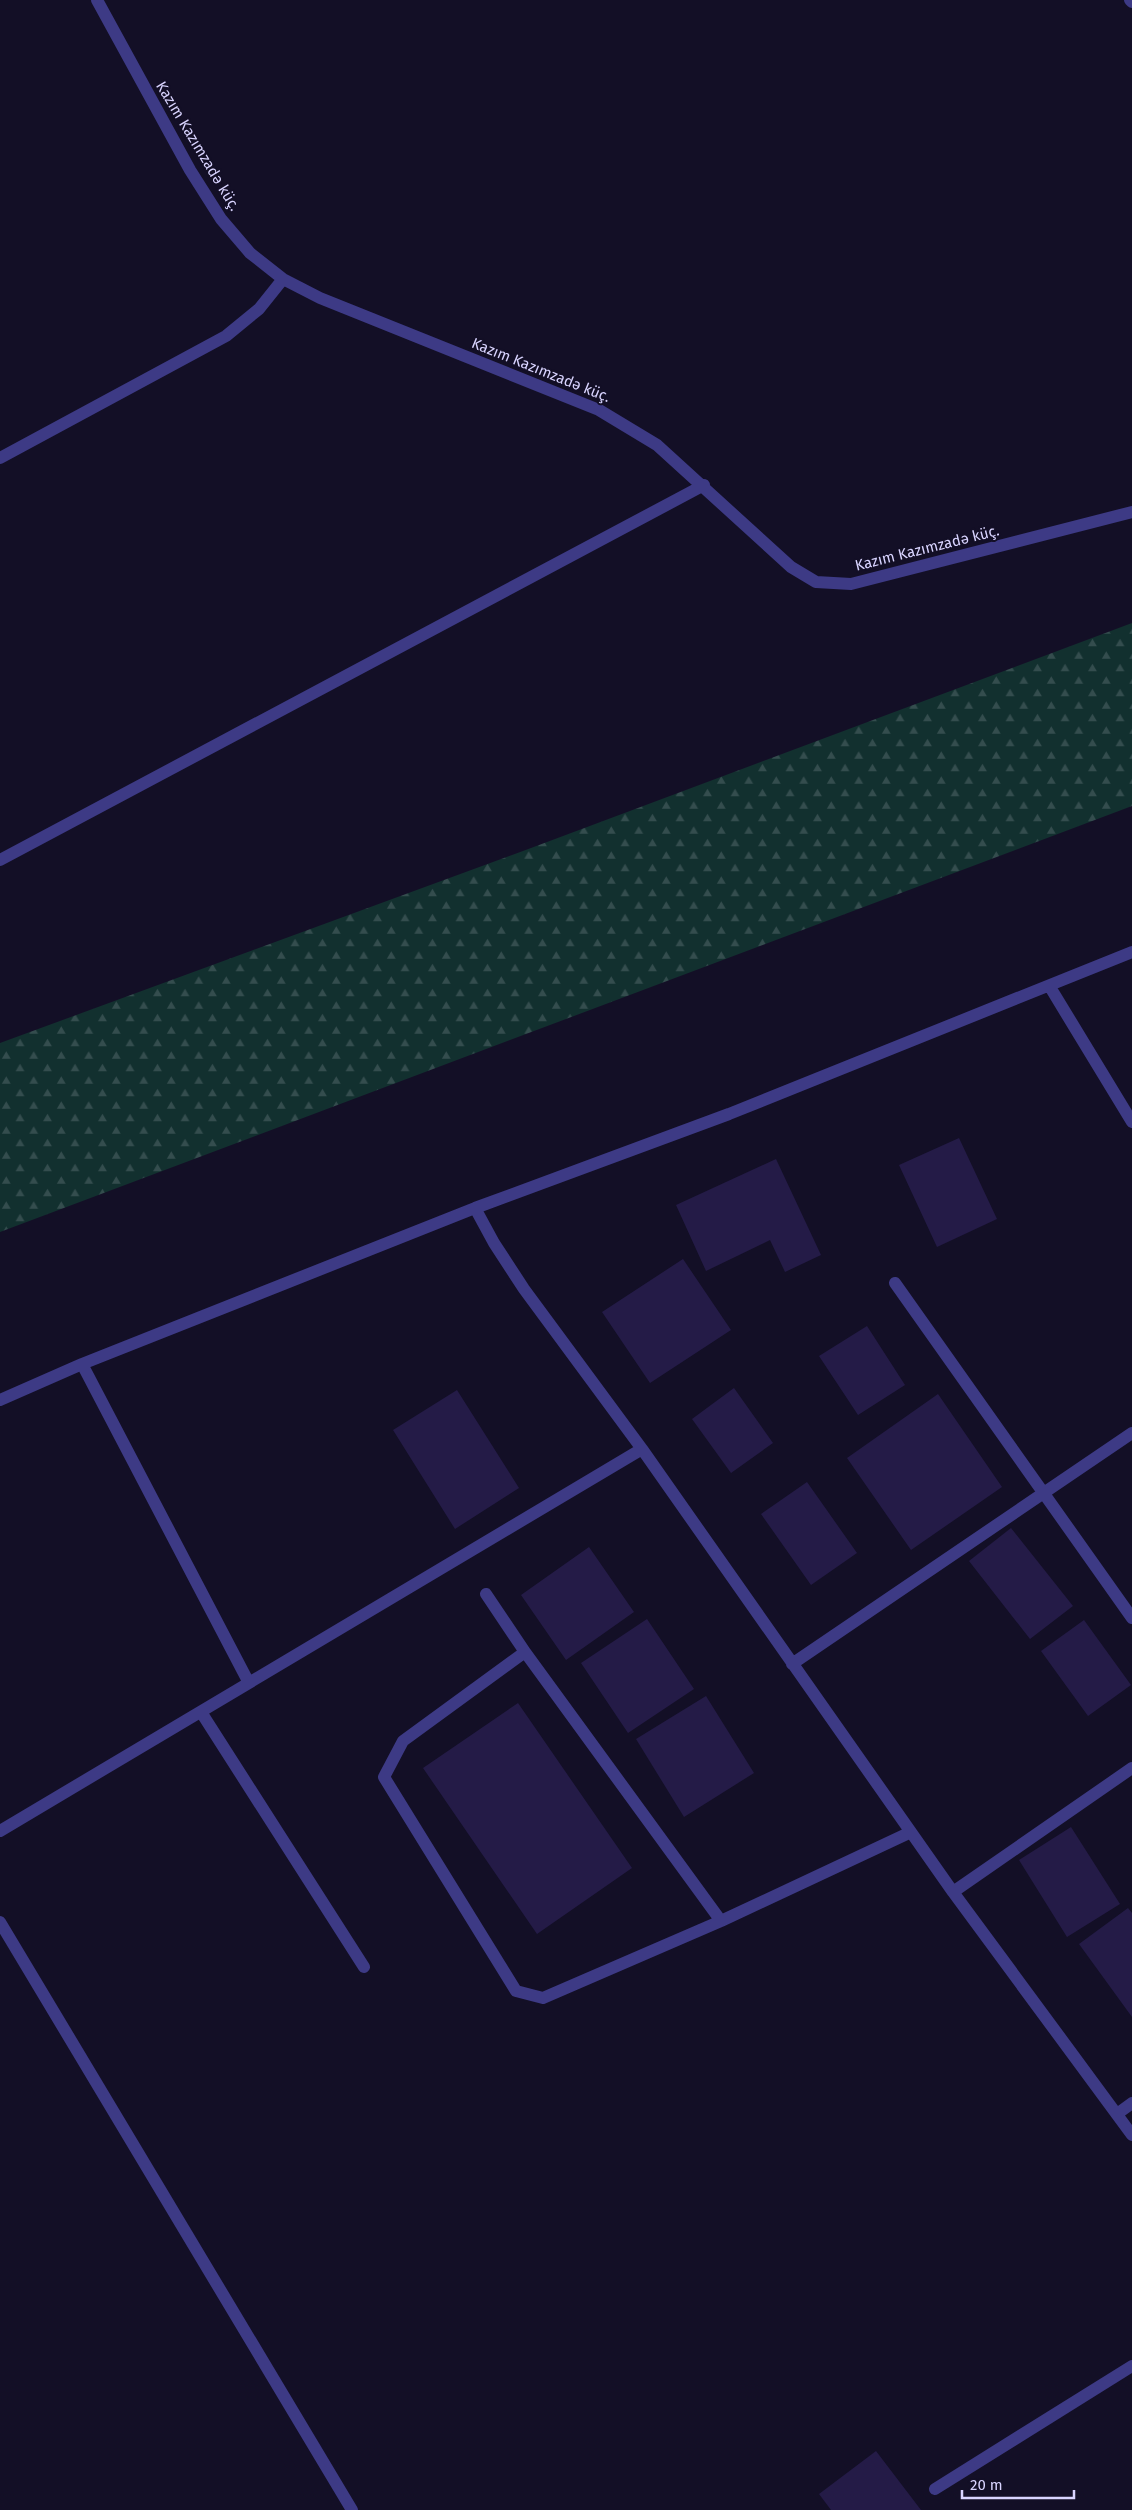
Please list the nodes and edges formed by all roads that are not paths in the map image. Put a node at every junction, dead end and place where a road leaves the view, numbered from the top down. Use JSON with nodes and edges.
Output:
{"nodes":[{"id":1,"x":97,"y":0,"type":"edge"},
{"id":2,"x":283,"y":279,"type":"junction"},
{"id":3,"x":0,"y":458,"type":"edge"},
{"id":4,"x":704,"y":485,"type":"junction"},
{"id":5,"x":1132,"y":512,"type":"edge"},
{"id":6,"x":0,"y":860,"type":"edge"},
{"id":7,"x":1132,"y":952,"type":"edge"},
{"id":8,"x":1050,"y":987,"type":"junction"},
{"id":9,"x":1132,"y":1122,"type":"edge"},
{"id":10,"x":475,"y":1208,"type":"junction"},
{"id":11,"x":895,"y":1283,"type":"dead end"},
{"id":12,"x":82,"y":1364,"type":"junction"},
{"id":13,"x":0,"y":1400,"type":"edge"},
{"id":14,"x":1132,"y":1433,"type":"edge"},
{"id":15,"x":642,"y":1449,"type":"junction"},
{"id":16,"x":1042,"y":1494,"type":"junction"},
{"id":17,"x":486,"y":1594,"type":"dead end"},
{"id":18,"x":1132,"y":1618,"type":"edge"},
{"id":19,"x":525,"y":1652,"type":"junction"},
{"id":20,"x":792,"y":1664,"type":"junction"},
{"id":21,"x":249,"y":1683,"type":"junction"},
{"id":22,"x":201,"y":1712,"type":"junction"},
{"id":23,"x":1132,"y":1768,"type":"edge"},
{"id":24,"x":0,"y":1831,"type":"edge"},
{"id":25,"x":911,"y":1832,"type":"junction"},
{"id":26,"x":953,"y":1892,"type":"junction"},
{"id":27,"x":721,"y":1921,"type":"junction"},
{"id":28,"x":0,"y":1922,"type":"edge"},
{"id":29,"x":364,"y":1967,"type":"dead end"},
{"id":30,"x":1132,"y":2102,"type":"edge"},
{"id":31,"x":1117,"y":2114,"type":"junction"},
{"id":32,"x":1132,"y":2134,"type":"edge"},
{"id":33,"x":1132,"y":2366,"type":"edge"},
{"id":34,"x":935,"y":2489,"type":"dead end"},
{"id":35,"x":352,"y":2510,"type":"edge"}],
"edges":[{"from":1,"to":2,"type":"street","name":"Kazım Kazımzadə küç."},
{"from":2,"to":3,"type":"street"},
{"from":2,"to":4,"type":"street","name":"Kazım Kazımzadə küç."},
{"from":4,"to":5,"type":"street","name":"Kazım Kazımzadə küç."},
{"from":4,"to":6,"type":"street"},
{"from":7,"to":8,"type":"street"},
{"from":8,"to":9,"type":"street"},
{"from":8,"to":10,"type":"street"},
{"from":10,"to":12,"type":"street"},
{"from":10,"to":15,"type":"street"},
{"from":11,"to":16,"type":"street"},
{"from":12,"to":13,"type":"street"},
{"from":12,"to":21,"type":"street"},
{"from":14,"to":16,"type":"street"},
{"from":15,"to":20,"type":"street"},
{"from":15,"to":21,"type":"street"},
{"from":16,"to":18,"type":"street"},
{"from":16,"to":20,"type":"street"},
{"from":17,"to":19,"type":"street"},
{"from":19,"to":27,"type":"street"},
{"from":19,"to":27,"type":"street"},
{"from":20,"to":25,"type":"street"},
{"from":21,"to":22,"type":"street"},
{"from":22,"to":24,"type":"street"},
{"from":22,"to":29,"type":"street"},
{"from":23,"to":26,"type":"street"},
{"from":25,"to":26,"type":"street"},
{"from":25,"to":27,"type":"street"},
{"from":26,"to":31,"type":"street"},
{"from":28,"to":35,"type":"street"},
{"from":30,"to":31,"type":"street"},
{"from":31,"to":32,"type":"street"},
{"from":33,"to":34,"type":"street"}]}
